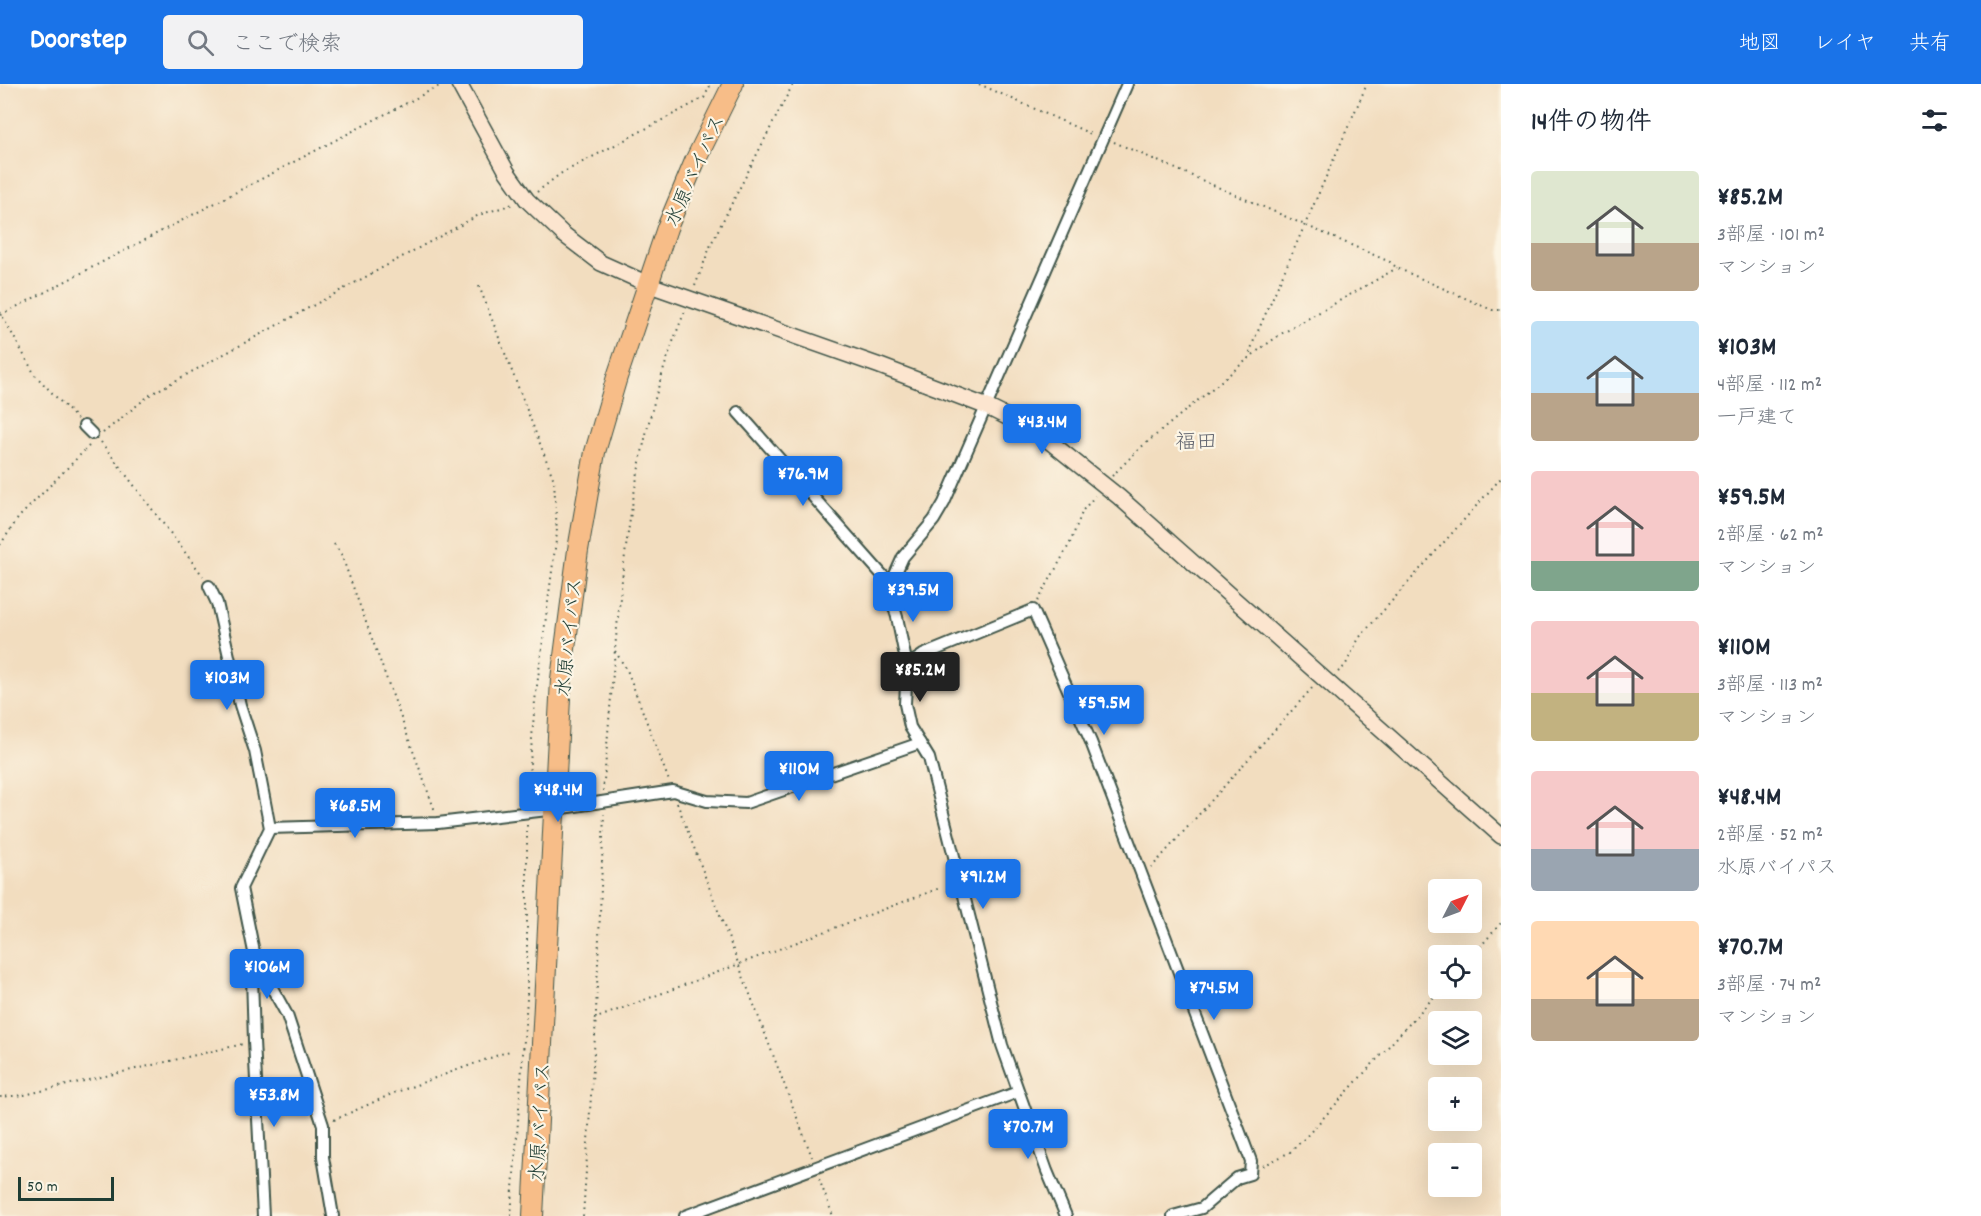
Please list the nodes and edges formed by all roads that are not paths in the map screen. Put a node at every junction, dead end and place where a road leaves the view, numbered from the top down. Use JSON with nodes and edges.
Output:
{"nodes":[{"id":1,"x":459,"y":84,"type":"edge"},
{"id":2,"x":733,"y":84,"type":"edge"},
{"id":3,"x":1126,"y":84,"type":"edge"},
{"id":4,"x":650,"y":285,"type":"junction"},
{"id":5,"x":985,"y":406,"type":"junction"},
{"id":6,"x":738,"y":412,"type":"dead end"},
{"id":7,"x":209,"y":586,"type":"road end"},
{"id":8,"x":889,"y":588,"type":"junction"},
{"id":9,"x":907,"y":666,"type":"junction"},
{"id":10,"x":920,"y":743,"type":"junction"},
{"id":11,"x":556,"y":809,"type":"junction"},
{"id":12,"x":270,"y":828,"type":"junction"},
{"id":13,"x":1501,"y":836,"type":"edge"},
{"id":14,"x":255,"y":957,"type":"junction"},
{"id":15,"x":1018,"y":1092,"type":"junction"},
{"id":16,"x":1188,"y":1214,"type":"edge"},
{"id":17,"x":263,"y":1216,"type":"edge"},
{"id":18,"x":333,"y":1216,"type":"edge"},
{"id":19,"x":533,"y":1216,"type":"edge"},
{"id":20,"x":685,"y":1216,"type":"edge"},
{"id":21,"x":1066,"y":1216,"type":"edge"},
{"id":22,"x":1173,"y":1216,"type":"edge"}],
"edges":[{"from":1,"to":4,"type":"street"},
{"from":2,"to":4,"type":"highway","name":"水原バイパス"},
{"from":3,"to":5,"type":"street"},
{"from":4,"to":5,"type":"street"},
{"from":4,"to":11,"type":"highway","name":"水原バイパス"},
{"from":5,"to":8,"type":"street"},
{"from":5,"to":13,"type":"street"},
{"from":6,"to":8,"type":"street"},
{"from":7,"to":12,"type":"street"},
{"from":8,"to":9,"type":"street"},
{"from":9,"to":10,"type":"street"},
{"from":9,"to":16,"type":"street"},
{"from":10,"to":11,"type":"street"},
{"from":10,"to":15,"type":"street"},
{"from":11,"to":12,"type":"street"},
{"from":11,"to":19,"type":"highway","name":"水原バイパス"},
{"from":12,"to":14,"type":"street"},
{"from":14,"to":17,"type":"street"},
{"from":14,"to":18,"type":"street"},
{"from":15,"to":20,"type":"street"},
{"from":15,"to":21,"type":"street"},
{"from":16,"to":22,"type":"street"}]}
